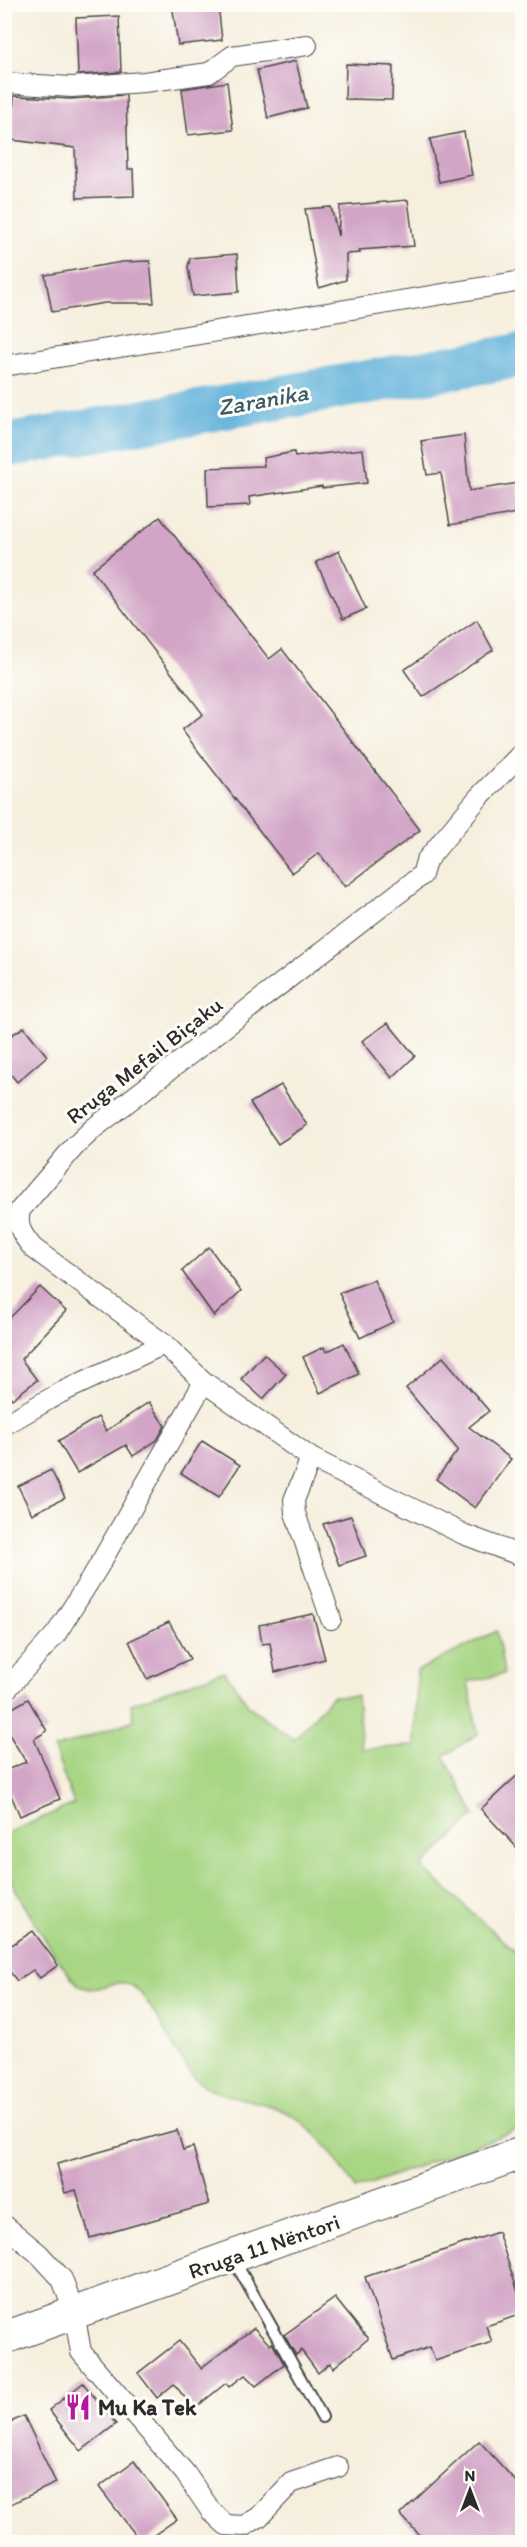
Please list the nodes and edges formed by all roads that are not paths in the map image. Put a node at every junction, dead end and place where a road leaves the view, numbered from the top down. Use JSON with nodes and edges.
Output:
{"nodes":[{"id":1,"x":307,"y":45,"type":"dead end"},
{"id":2,"x":4,"y":83,"type":"edge"},
{"id":3,"x":522,"y":281,"type":"edge"},
{"id":4,"x":4,"y":366,"type":"edge"},
{"id":5,"x":522,"y":753,"type":"edge"},
{"id":6,"x":164,"y":1344,"type":"junction"},
{"id":7,"x":204,"y":1382,"type":"junction"},
{"id":8,"x":4,"y":1425,"type":"edge"},
{"id":9,"x":311,"y":1458,"type":"junction"},
{"id":10,"x":522,"y":1556,"type":"edge"},
{"id":11,"x":331,"y":1619,"type":"dead end"},
{"id":12,"x":4,"y":1692,"type":"edge"},
{"id":13,"x":522,"y":2153,"type":"edge"},
{"id":14,"x":4,"y":2225,"type":"edge"},
{"id":15,"x":233,"y":2257,"type":"junction"},
{"id":16,"x":74,"y":2312,"type":"junction"},
{"id":17,"x":4,"y":2338,"type":"edge"},
{"id":18,"x":322,"y":2417,"type":"dead end"},
{"id":19,"x":338,"y":2467,"type":"dead end"}],
"edges":[{"from":1,"to":2,"type":"street"},
{"from":3,"to":4,"type":"street"},
{"from":5,"to":6,"type":"street","name":"Rruga Mefail Biçaku"},
{"from":6,"to":7,"type":"street","name":"Rruga Mefail Biçaku"},
{"from":6,"to":8,"type":"street"},
{"from":7,"to":9,"type":"street","name":"Rruga Mefail Biçaku"},
{"from":7,"to":12,"type":"street"},
{"from":9,"to":10,"type":"street","name":"Rruga Mefail Biçaku"},
{"from":9,"to":11,"type":"street"},
{"from":13,"to":15,"type":"main road","name":"Rruga 11 Nëntori"},
{"from":14,"to":16,"type":"street"},
{"from":15,"to":16,"type":"main road","name":"Rruga 11 Nëntori"},
{"from":15,"to":18,"type":"lane"},
{"from":16,"to":17,"type":"main road","name":"Rruga 11 Nëntori"},
{"from":16,"to":19,"type":"street"}]}
